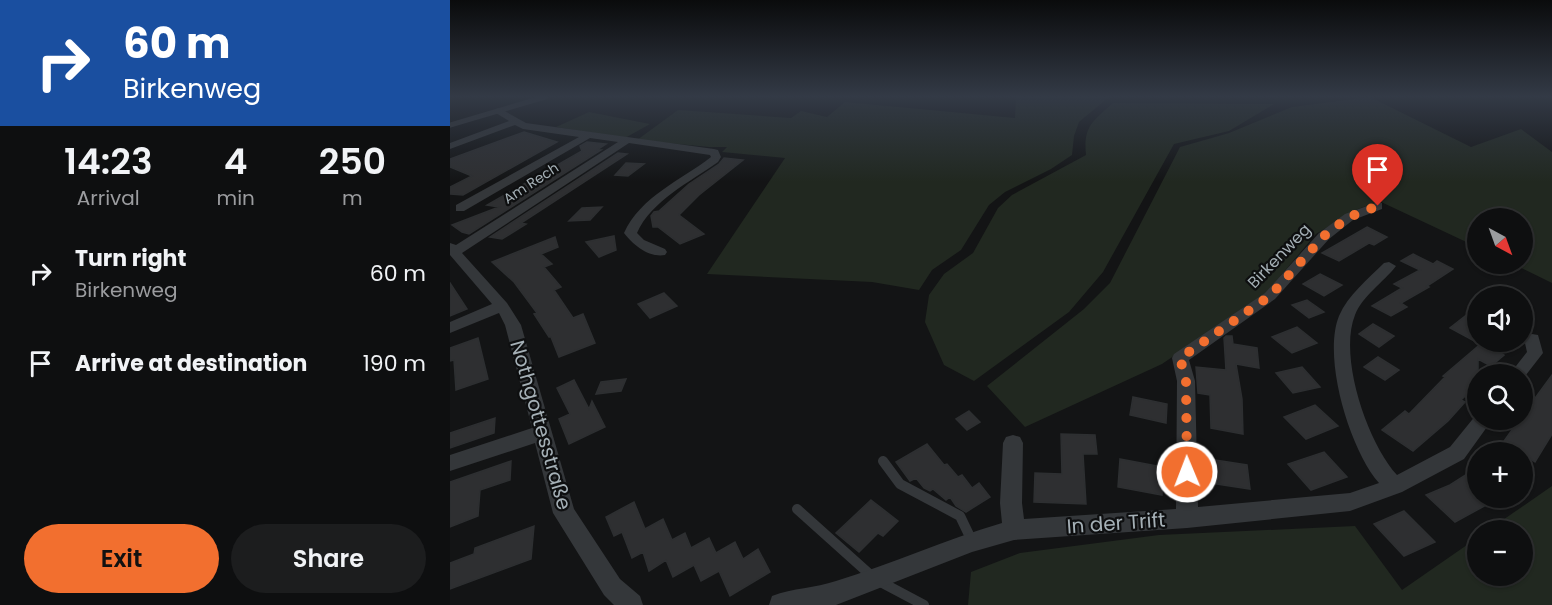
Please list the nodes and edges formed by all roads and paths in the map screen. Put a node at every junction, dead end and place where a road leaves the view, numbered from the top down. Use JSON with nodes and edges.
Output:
{"nodes":[{"id":1,"x":507,"y":125,"type":"edge"},
{"id":2,"x":522,"y":125,"type":"edge"},
{"id":3,"x":587,"y":136,"type":"junction"},
{"id":4,"x":626,"y":141,"type":"junction"},
{"id":5,"x":450,"y":146,"type":"edge"},
{"id":6,"x":1378,"y":206,"type":"dead end"},
{"id":7,"x":460,"y":208,"type":"dead end"},
{"id":8,"x":452,"y":250,"type":"edge"},
{"id":9,"x":660,"y":252,"type":"dead end"},
{"id":10,"x":1389,"y":266,"type":"dead end"},
{"id":11,"x":502,"y":306,"type":"junction"},
{"id":12,"x":450,"y":328,"type":"edge"},
{"id":13,"x":1533,"y":342,"type":"edge"},
{"id":14,"x":1527,"y":364,"type":"edge"},
{"id":15,"x":1474,"y":430,"type":"edge"},
{"id":16,"x":541,"y":433,"type":"junction"},
{"id":17,"x":1013,"y":443,"type":"dead end"},
{"id":18,"x":883,"y":461,"type":"dead end"},
{"id":19,"x":450,"y":463,"type":"edge"},
{"id":20,"x":1395,"y":486,"type":"junction"},
{"id":21,"x":797,"y":509,"type":"dead end"},
{"id":22,"x":1187,"y":518,"type":"junction"},
{"id":23,"x":1014,"y":530,"type":"junction"},
{"id":24,"x":972,"y":542,"type":"junction"},
{"id":25,"x":875,"y":579,"type":"junction"},
{"id":26,"x":632,"y":605,"type":"edge"},
{"id":27,"x":781,"y":605,"type":"edge"},
{"id":28,"x":924,"y":605,"type":"edge"}],
"edges":[{"from":1,"to":5,"type":"street"},
{"from":2,"to":3,"type":"street"},
{"from":3,"to":4,"type":"street"},
{"from":3,"to":7,"type":"street"},
{"from":4,"to":8,"type":"street","name":"Am Rech"},
{"from":4,"to":9,"type":"street"},
{"from":6,"to":22,"type":"street","name":"Birkenweg"},
{"from":8,"to":11,"type":"street","name":"Nothgottesstraße"},
{"from":10,"to":20,"type":"street"},
{"from":11,"to":12,"type":"street"},
{"from":11,"to":16,"type":"street","name":"Nothgottesstraße"},
{"from":13,"to":14,"type":"street"},
{"from":15,"to":20,"type":"street","name":"In der Trift"},
{"from":16,"to":19,"type":"street"},
{"from":16,"to":26,"type":"street","name":"Nothgottesstraße"},
{"from":17,"to":23,"type":"street"},
{"from":18,"to":24,"type":"lane"},
{"from":20,"to":22,"type":"street","name":"In der Trift"},
{"from":21,"to":25,"type":"lane"},
{"from":22,"to":23,"type":"street","name":"In der Trift"},
{"from":23,"to":24,"type":"street","name":"In der Trift"},
{"from":24,"to":25,"type":"street","name":"In der Trift"},
{"from":25,"to":27,"type":"street"},
{"from":25,"to":28,"type":"lane"}]}
